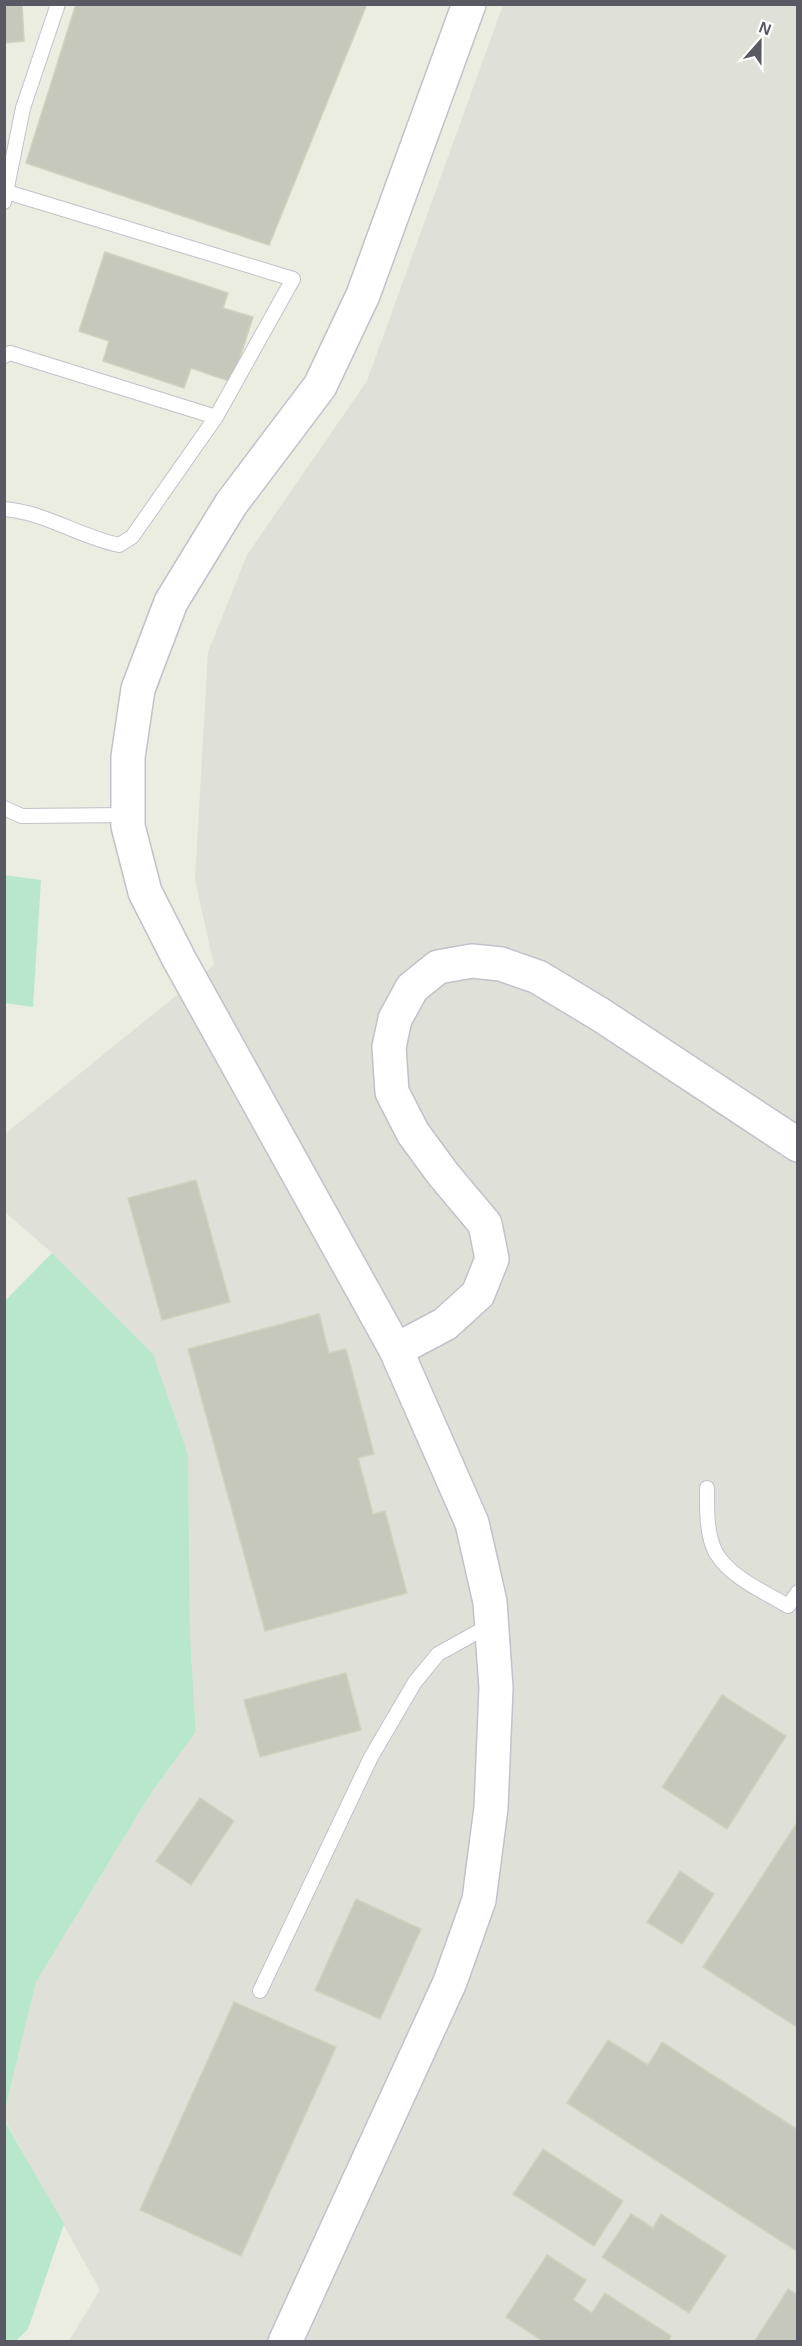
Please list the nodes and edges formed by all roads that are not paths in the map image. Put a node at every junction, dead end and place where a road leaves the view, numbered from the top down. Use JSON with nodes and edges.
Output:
{"nodes":[{"id":1,"x":58,"y":4,"type":"edge"},
{"id":2,"x":469,"y":4,"type":"edge"},
{"id":3,"x":5,"y":197,"type":"edge"},
{"id":4,"x":4,"y":356,"type":"edge"},
{"id":5,"x":216,"y":417,"type":"junction"},
{"id":6,"x":4,"y":509,"type":"edge"},
{"id":7,"x":4,"y":808,"type":"edge"},
{"id":8,"x":128,"y":815,"type":"junction"},
{"id":9,"x":798,"y":1145,"type":"edge"},
{"id":10,"x":396,"y":1350,"type":"junction"},
{"id":11,"x":707,"y":1488,"type":"dead end"},
{"id":12,"x":798,"y":1592,"type":"edge"},
{"id":13,"x":492,"y":1624,"type":"junction"},
{"id":14,"x":260,"y":1991,"type":"dead end"},
{"id":15,"x":285,"y":2342,"type":"edge"}],
"edges":[{"from":1,"to":3,"type":"lane"},
{"from":2,"to":8,"type":"street"},
{"from":3,"to":5,"type":"lane"},
{"from":4,"to":5,"type":"lane"},
{"from":5,"to":6,"type":"lane"},
{"from":7,"to":8,"type":"lane"},
{"from":8,"to":10,"type":"street"},
{"from":9,"to":10,"type":"street"},
{"from":10,"to":13,"type":"street"},
{"from":11,"to":12,"type":"lane"},
{"from":13,"to":14,"type":"lane"},
{"from":13,"to":15,"type":"street"}]}
